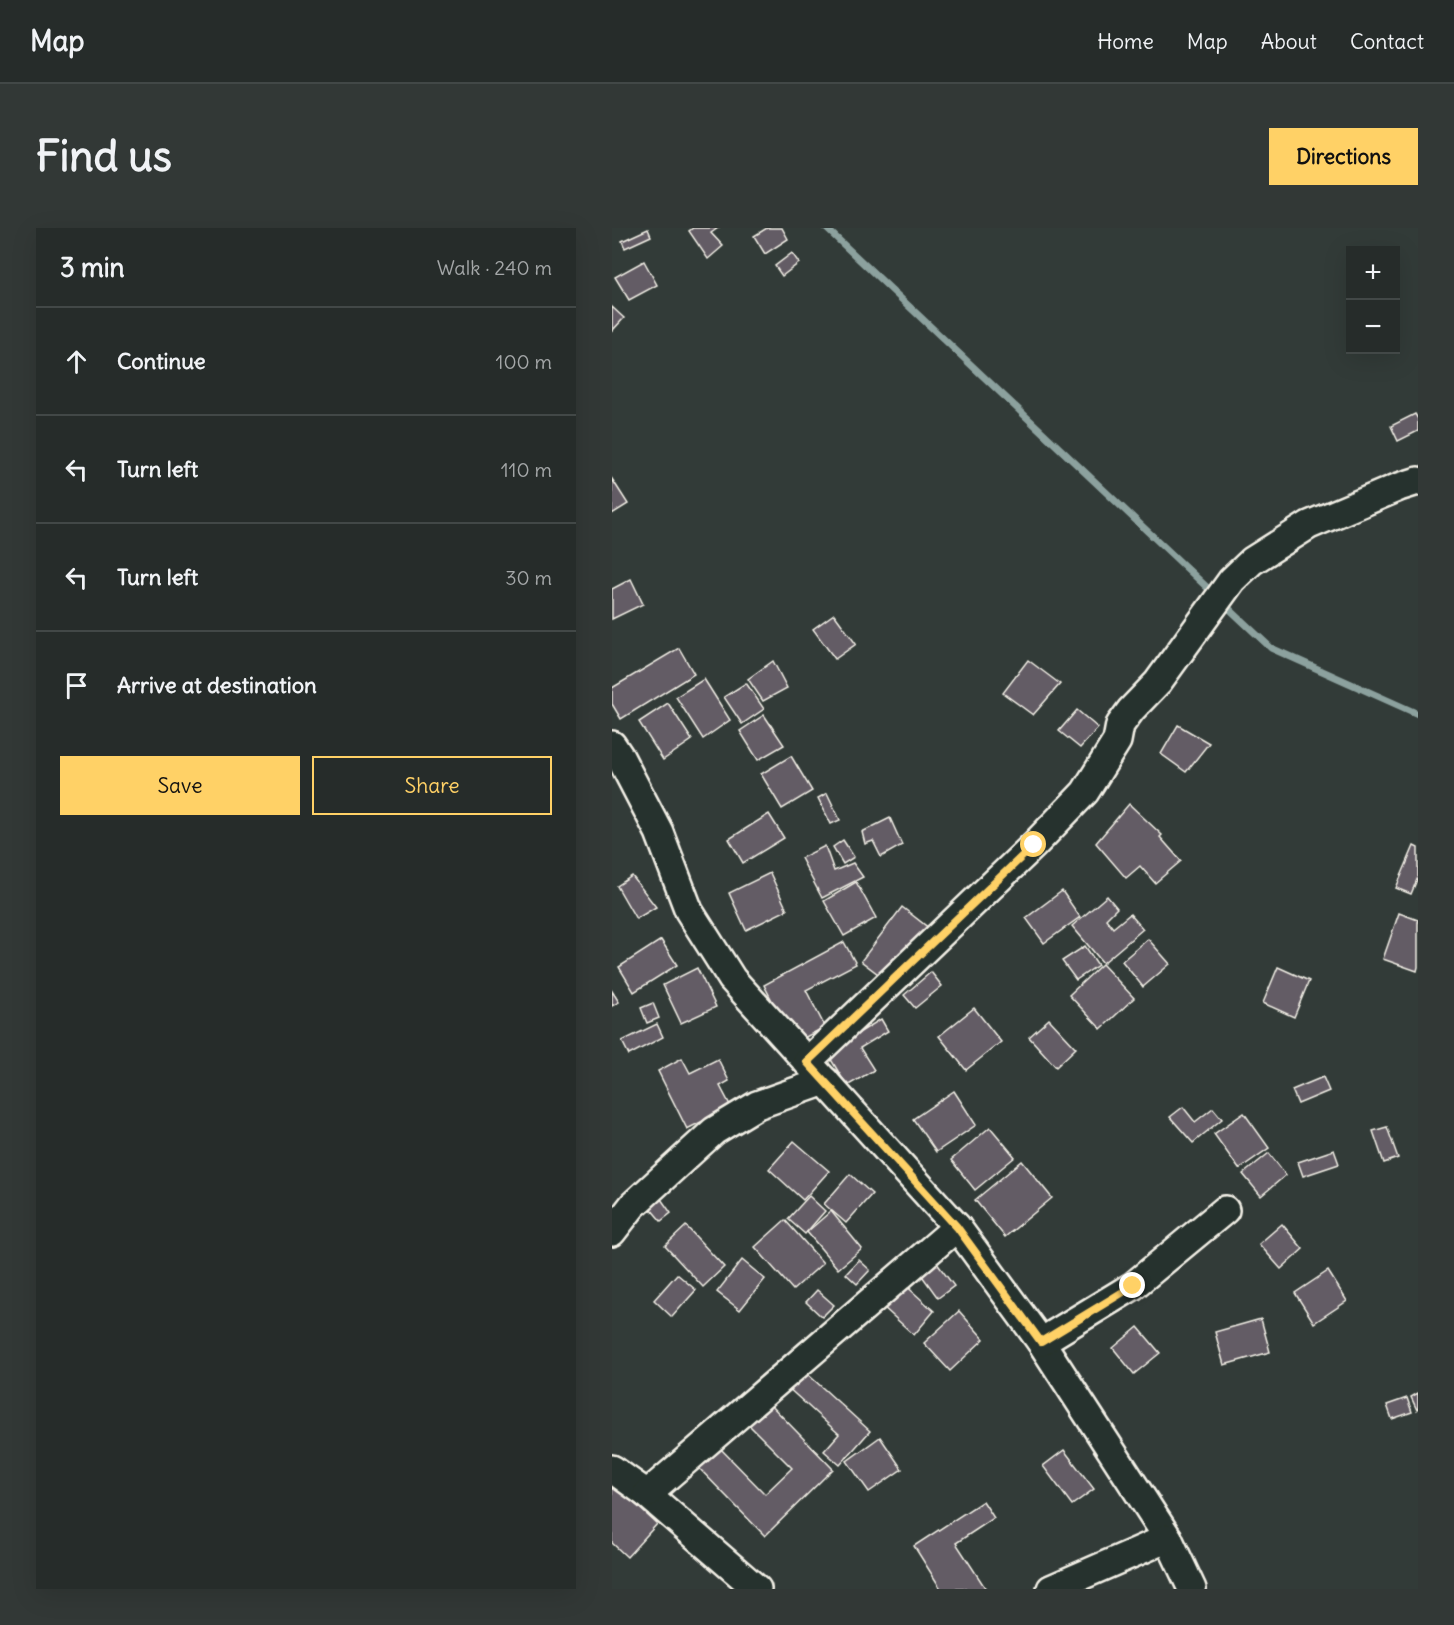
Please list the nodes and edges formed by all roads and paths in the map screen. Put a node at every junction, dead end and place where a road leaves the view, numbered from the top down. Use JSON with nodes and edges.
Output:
{"nodes":[{"id":1,"x":1418,"y":481,"type":"edge"},
{"id":2,"x":612,"y":745,"type":"edge"},
{"id":3,"x":816,"y":1072,"type":"junction"},
{"id":4,"x":1225,"y":1210,"type":"dead end"},
{"id":5,"x":957,"y":1227,"type":"junction"},
{"id":6,"x":612,"y":1232,"type":"edge"},
{"id":7,"x":1041,"y":1342,"type":"junction"},
{"id":8,"x":612,"y":1469,"type":"edge"},
{"id":9,"x":646,"y":1494,"type":"junction"},
{"id":10,"x":1168,"y":1538,"type":"junction"},
{"id":11,"x":757,"y":1589,"type":"edge"},
{"id":12,"x":1051,"y":1589,"type":"edge"},
{"id":13,"x":1192,"y":1589,"type":"edge"}],
"edges":[{"from":1,"to":3,"type":"street"},
{"from":2,"to":3,"type":"street"},
{"from":3,"to":5,"type":"street"},
{"from":3,"to":6,"type":"street"},
{"from":4,"to":7,"type":"street"},
{"from":5,"to":7,"type":"street"},
{"from":5,"to":9,"type":"street"},
{"from":7,"to":10,"type":"street"},
{"from":8,"to":9,"type":"street"},
{"from":9,"to":11,"type":"street"},
{"from":10,"to":12,"type":"street"},
{"from":10,"to":13,"type":"street"}]}
